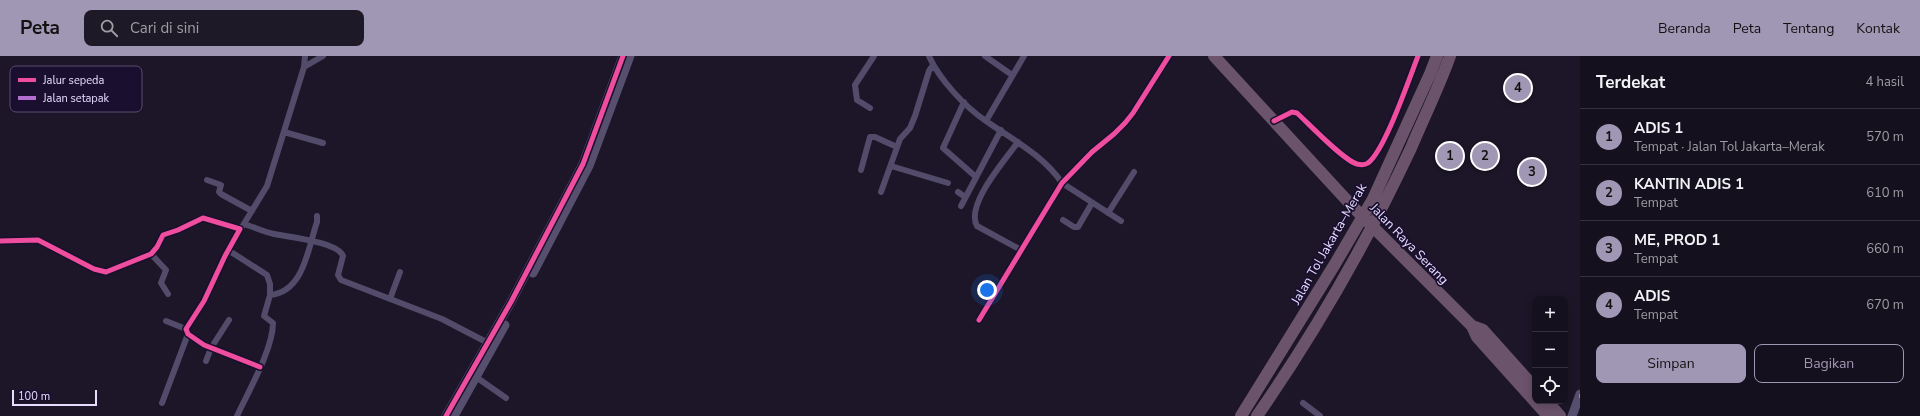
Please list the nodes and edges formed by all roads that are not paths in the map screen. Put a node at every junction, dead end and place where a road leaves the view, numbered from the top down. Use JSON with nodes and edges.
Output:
{"nodes":[{"id":1,"x":305,"y":56,"type":"edge"},
{"id":2,"x":323,"y":56,"type":"edge"},
{"id":3,"x":624,"y":56,"type":"edge"},
{"id":4,"x":630,"y":56,"type":"edge"},
{"id":5,"x":874,"y":56,"type":"edge"},
{"id":6,"x":930,"y":56,"type":"edge"},
{"id":7,"x":985,"y":56,"type":"edge"},
{"id":8,"x":1024,"y":56,"type":"edge"},
{"id":9,"x":1169,"y":56,"type":"edge"},
{"id":10,"x":1214,"y":56,"type":"edge"},
{"id":11,"x":1418,"y":56,"type":"edge"},
{"id":12,"x":1436,"y":56,"type":"edge"},
{"id":13,"x":1450,"y":56,"type":"edge"},
{"id":14,"x":933,"y":65,"type":"junction"},
{"id":15,"x":304,"y":67,"type":"junction"},
{"id":16,"x":1012,"y":75,"type":"junction"},
{"id":17,"x":964,"y":102,"type":"junction"},
{"id":18,"x":870,"y":108,"type":"dead end"},
{"id":19,"x":986,"y":121,"type":"junction"},
{"id":20,"x":1274,"y":121,"type":"junction"},
{"id":21,"x":1001,"y":130,"type":"junction"},
{"id":22,"x":284,"y":132,"type":"junction"},
{"id":23,"x":1018,"y":142,"type":"junction"},
{"id":24,"x":323,"y":143,"type":"dead end"},
{"id":25,"x":898,"y":147,"type":"junction"},
{"id":26,"x":891,"y":166,"type":"junction"},
{"id":27,"x":861,"y":170,"type":"dead end"},
{"id":28,"x":1134,"y":172,"type":"dead end"},
{"id":29,"x":976,"y":177,"type":"junction"},
{"id":30,"x":207,"y":180,"type":"dead end"},
{"id":31,"x":1062,"y":182,"type":"junction"},
{"id":32,"x":948,"y":183,"type":"dead end"},
{"id":33,"x":881,"y":192,"type":"dead end"},
{"id":34,"x":958,"y":192,"type":"dead end"},
{"id":35,"x":965,"y":196,"type":"junction"},
{"id":36,"x":1092,"y":203,"type":"junction"},
{"id":37,"x":961,"y":206,"type":"dead end"},
{"id":38,"x":252,"y":212,"type":"junction"},
{"id":39,"x":1108,"y":214,"type":"junction"},
{"id":40,"x":317,"y":216,"type":"dead end"},
{"id":41,"x":1063,"y":220,"type":"dead end"},
{"id":42,"x":1121,"y":221,"type":"dead end"},
{"id":43,"x":242,"y":227,"type":"junction"},
{"id":44,"x":0,"y":241,"type":"edge"},
{"id":45,"x":311,"y":241,"type":"junction"},
{"id":46,"x":228,"y":250,"type":"junction"},
{"id":47,"x":1021,"y":250,"type":"junction"},
{"id":48,"x":151,"y":254,"type":"junction"},
{"id":49,"x":400,"y":272,"type":"dead end"},
{"id":50,"x":168,"y":294,"type":"dead end"},
{"id":51,"x":270,"y":295,"type":"junction"},
{"id":52,"x":390,"y":299,"type":"junction"},
{"id":53,"x":229,"y":320,"type":"dead end"},
{"id":54,"x":978,"y":320,"type":"dead end"},
{"id":55,"x":166,"y":321,"type":"dead end"},
{"id":56,"x":1472,"y":326,"type":"junction"},
{"id":57,"x":1313,"y":331,"type":"junction"},
{"id":58,"x":187,"y":332,"type":"junction"},
{"id":59,"x":490,"y":344,"type":"junction"},
{"id":60,"x":211,"y":348,"type":"junction"},
{"id":61,"x":206,"y":361,"type":"dead end"},
{"id":62,"x":260,"y":367,"type":"junction"},
{"id":63,"x":1268,"y":374,"type":"junction"},
{"id":64,"x":476,"y":377,"type":"junction"},
{"id":65,"x":1532,"y":385,"type":"edge"},
{"id":66,"x":1580,"y":395,"type":"edge"},
{"id":67,"x":506,"y":398,"type":"dead end"},
{"id":68,"x":1303,"y":403,"type":"dead end"},
{"id":69,"x":162,"y":404,"type":"dead end"},
{"id":70,"x":1550,"y":404,"type":"edge"},
{"id":71,"x":237,"y":416,"type":"edge"},
{"id":72,"x":446,"y":416,"type":"edge"},
{"id":73,"x":454,"y":416,"type":"edge"},
{"id":74,"x":1233,"y":416,"type":"edge"},
{"id":75,"x":1241,"y":416,"type":"edge"},
{"id":76,"x":1257,"y":416,"type":"edge"},
{"id":77,"x":1267,"y":416,"type":"edge"},
{"id":78,"x":1320,"y":416,"type":"edge"},
{"id":79,"x":1548,"y":416,"type":"edge"},
{"id":80,"x":1560,"y":416,"type":"edge"},
{"id":81,"x":1572,"y":416,"type":"edge"}],
"edges":[{"from":1,"to":15,"type":"street"},
{"from":2,"to":15,"type":"street"},
{"from":3,"to":59,"type":"street"},
{"from":4,"to":59,"type":"street"},
{"from":5,"to":18,"type":"street"},
{"from":6,"to":14,"type":"street"},
{"from":7,"to":16,"type":"street"},
{"from":8,"to":16,"type":"street"},
{"from":9,"to":31,"type":"street"},
{"from":10,"to":20,"type":"highway","name":"Jalan Raya Serang"},
{"from":11,"to":20,"type":"street"},
{"from":12,"to":63,"type":"highway","name":"Jalan Tol Jakarta–Merak"},
{"from":13,"to":57,"type":"highway"},
{"from":14,"to":17,"type":"street"},
{"from":14,"to":25,"type":"street"},
{"from":15,"to":22,"type":"street"},
{"from":16,"to":19,"type":"street"},
{"from":17,"to":19,"type":"street"},
{"from":17,"to":29,"type":"street"},
{"from":19,"to":21,"type":"street"},
{"from":20,"to":56,"type":"highway","name":"Jalan Raya Serang"},
{"from":21,"to":23,"type":"street"},
{"from":21,"to":29,"type":"street"},
{"from":22,"to":24,"type":"street"},
{"from":22,"to":38,"type":"street"},
{"from":23,"to":31,"type":"street"},
{"from":23,"to":47,"type":"street"},
{"from":25,"to":26,"type":"street"},
{"from":25,"to":27,"type":"street"},
{"from":26,"to":32,"type":"street"},
{"from":26,"to":33,"type":"street"},
{"from":28,"to":39,"type":"street"},
{"from":29,"to":35,"type":"street"},
{"from":30,"to":38,"type":"street"},
{"from":31,"to":36,"type":"street"},
{"from":31,"to":47,"type":"street"},
{"from":34,"to":35,"type":"street"},
{"from":35,"to":37,"type":"street"},
{"from":36,"to":39,"type":"street"},
{"from":36,"to":41,"type":"street"},
{"from":38,"to":43,"type":"street"},
{"from":39,"to":42,"type":"street"},
{"from":40,"to":45,"type":"street"},
{"from":43,"to":45,"type":"street"},
{"from":43,"to":46,"type":"street"},
{"from":43,"to":48,"type":"street"},
{"from":44,"to":48,"type":"street"},
{"from":45,"to":51,"type":"street"},
{"from":45,"to":52,"type":"street"},
{"from":46,"to":51,"type":"street"},
{"from":46,"to":58,"type":"street"},
{"from":47,"to":54,"type":"street"},
{"from":48,"to":50,"type":"street"},
{"from":49,"to":52,"type":"street"},
{"from":51,"to":62,"type":"street"},
{"from":52,"to":59,"type":"street"},
{"from":53,"to":60,"type":"street"},
{"from":55,"to":58,"type":"street"},
{"from":56,"to":65,"type":"highway","name":"Jalan Raya Serang"},
{"from":56,"to":79,"type":"highway","name":"Jalan Raya Serang"},
{"from":57,"to":76,"type":"highway"},
{"from":57,"to":77,"type":"highway"},
{"from":58,"to":60,"type":"street"},
{"from":58,"to":69,"type":"street"},
{"from":59,"to":64,"type":"street"},
{"from":59,"to":72,"type":"street"},
{"from":60,"to":61,"type":"street"},
{"from":60,"to":62,"type":"street"},
{"from":62,"to":71,"type":"street"},
{"from":63,"to":74,"type":"highway"},
{"from":63,"to":75,"type":"highway","name":"Jalan Tol Jakarta–Merak"},
{"from":64,"to":67,"type":"street"},
{"from":64,"to":73,"type":"street"},
{"from":66,"to":81,"type":"street"},
{"from":68,"to":78,"type":"street"},
{"from":70,"to":80,"type":"highway"}]}
